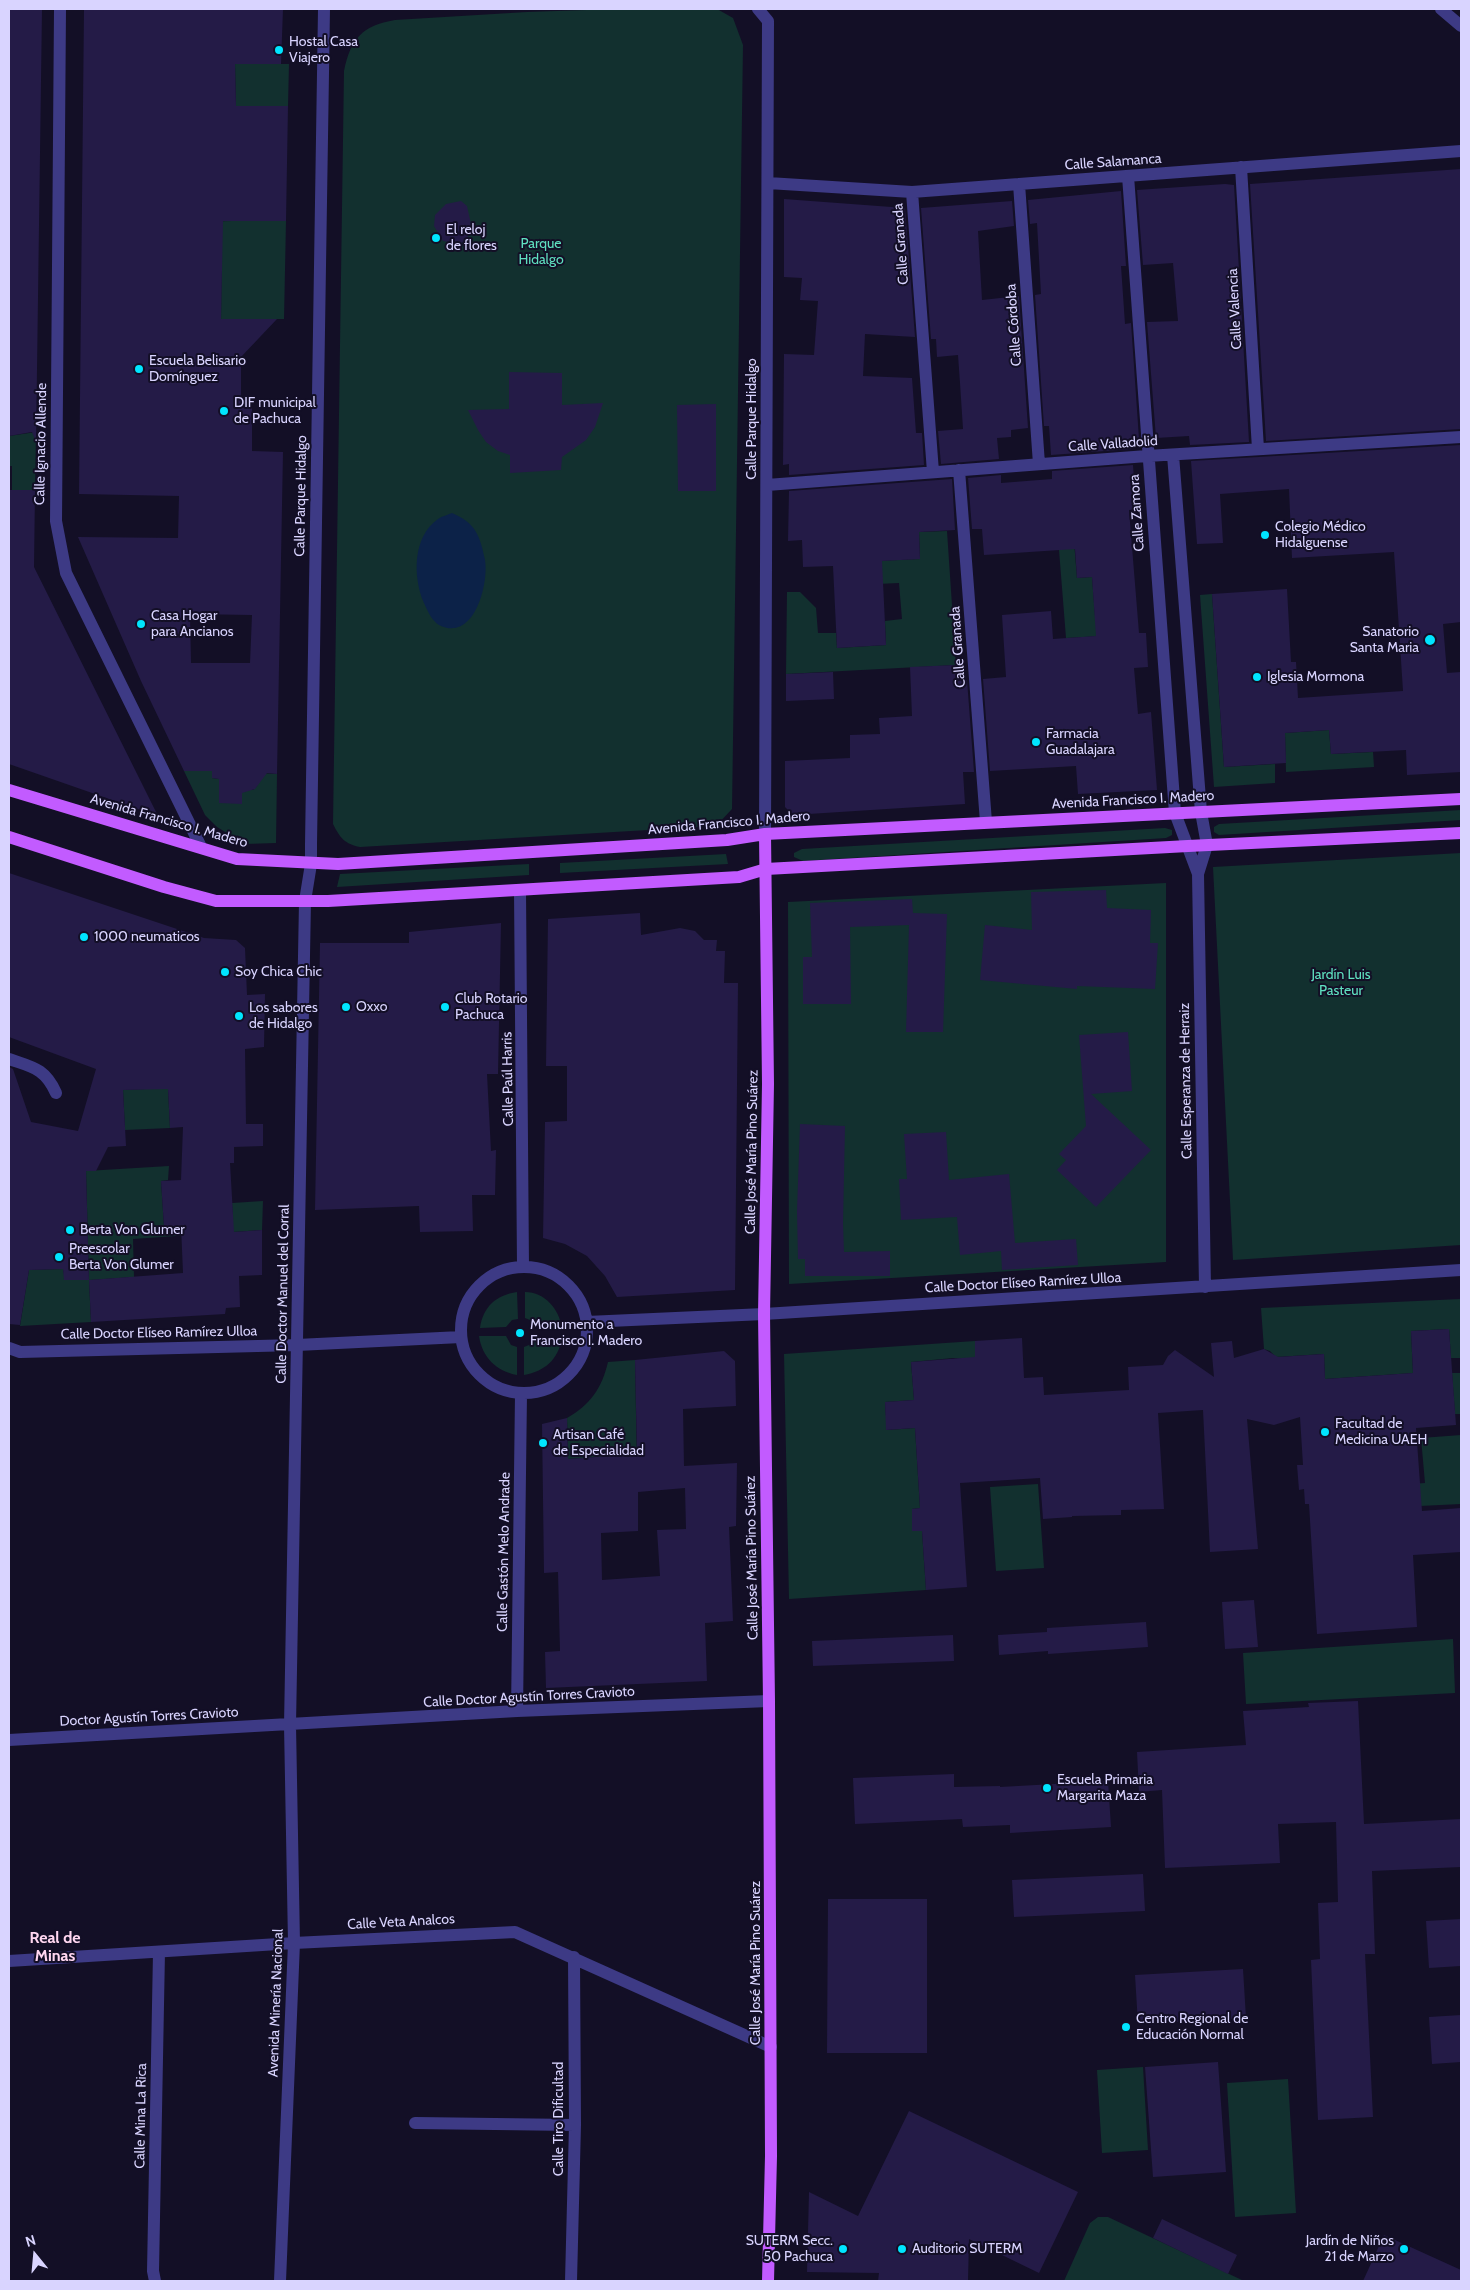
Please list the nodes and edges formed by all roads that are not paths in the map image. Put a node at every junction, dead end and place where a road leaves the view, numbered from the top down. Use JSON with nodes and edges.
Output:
{"nodes":[{"id":1,"x":60,"y":9,"type":"edge"},
{"id":2,"x":324,"y":9,"type":"edge"},
{"id":3,"x":758,"y":9,"type":"edge"},
{"id":4,"x":1441,"y":9,"type":"edge"},
{"id":5,"x":1461,"y":26,"type":"edge"},
{"id":6,"x":1461,"y":151,"type":"edge"},
{"id":7,"x":1241,"y":167,"type":"junction"},
{"id":8,"x":1128,"y":176,"type":"junction"},
{"id":9,"x":768,"y":183,"type":"junction"},
{"id":10,"x":1019,"y":184,"type":"junction"},
{"id":11,"x":912,"y":192,"type":"junction"},
{"id":12,"x":1461,"y":437,"type":"edge"},
{"id":13,"x":1258,"y":449,"type":"junction"},
{"id":14,"x":1173,"y":454,"type":"junction"},
{"id":15,"x":1147,"y":456,"type":"junction"},
{"id":16,"x":1040,"y":464,"type":"junction"},
{"id":17,"x":960,"y":470,"type":"junction"},
{"id":18,"x":933,"y":472,"type":"junction"},
{"id":19,"x":767,"y":484,"type":"junction"},
{"id":20,"x":9,"y":790,"type":"edge"},
{"id":21,"x":1461,"y":800,"type":"edge"},
{"id":22,"x":1201,"y":812,"type":"junction"},
{"id":23,"x":1175,"y":813,"type":"junction"},
{"id":24,"x":986,"y":822,"type":"junction"},
{"id":25,"x":1461,"y":833,"type":"edge"},
{"id":26,"x":765,"y":834,"type":"junction"},
{"id":27,"x":9,"y":837,"type":"edge"},
{"id":28,"x":1207,"y":845,"type":"junction"},
{"id":29,"x":1188,"y":846,"type":"junction"},
{"id":30,"x":201,"y":848,"type":"junction"},
{"id":31,"x":311,"y":864,"type":"junction"},
{"id":32,"x":766,"y":870,"type":"junction"},
{"id":33,"x":1198,"y":874,"type":"junction"},
{"id":34,"x":520,"y":890,"type":"junction"},
{"id":35,"x":305,"y":902,"type":"junction"},
{"id":36,"x":9,"y":1058,"type":"edge"},
{"id":37,"x":56,"y":1093,"type":"dead end"},
{"id":38,"x":524,"y":1267,"type":"junction"},
{"id":39,"x":1461,"y":1270,"type":"edge"},
{"id":40,"x":1204,"y":1287,"type":"junction"},
{"id":41,"x":764,"y":1314,"type":"junction"},
{"id":42,"x":587,"y":1322,"type":"junction"},
{"id":43,"x":461,"y":1336,"type":"junction"},
{"id":44,"x":296,"y":1345,"type":"junction"},
{"id":45,"x":9,"y":1348,"type":"edge"},
{"id":46,"x":521,"y":1394,"type":"junction"},
{"id":47,"x":769,"y":1701,"type":"junction"},
{"id":48,"x":517,"y":1711,"type":"junction"},
{"id":49,"x":290,"y":1725,"type":"junction"},
{"id":50,"x":9,"y":1740,"type":"edge"},
{"id":51,"x":294,"y":1943,"type":"junction"},
{"id":52,"x":159,"y":1952,"type":"junction"},
{"id":53,"x":574,"y":1957,"type":"junction"},
{"id":54,"x":9,"y":1961,"type":"edge"},
{"id":55,"x":771,"y":2046,"type":"junction"},
{"id":56,"x":415,"y":2123,"type":"dead end"},
{"id":57,"x":575,"y":2125,"type":"junction"},
{"id":58,"x":155,"y":2281,"type":"edge"},
{"id":59,"x":280,"y":2281,"type":"edge"},
{"id":60,"x":571,"y":2281,"type":"edge"},
{"id":61,"x":768,"y":2281,"type":"edge"}],
"edges":[{"from":1,"to":30,"type":"street","name":"Calle Ignacio Allende"},
{"from":2,"to":31,"type":"street","name":"Calle Parque Hidalgo"},
{"from":3,"to":9,"type":"street","name":"Calle Parque Hidalgo"},
{"from":4,"to":5,"type":"street"},
{"from":6,"to":7,"type":"street","name":"Calle Salamanca"},
{"from":7,"to":8,"type":"street","name":"Calle Salamanca"},
{"from":7,"to":13,"type":"street","name":"Calle Valencia"},
{"from":8,"to":10,"type":"street","name":"Calle Salamanca"},
{"from":8,"to":15,"type":"street","name":"Calle Zamora"},
{"from":9,"to":11,"type":"street","name":"Calle Salamanca"},
{"from":9,"to":19,"type":"street","name":"Calle Parque Hidalgo"},
{"from":10,"to":11,"type":"street","name":"Calle Salamanca"},
{"from":10,"to":16,"type":"street","name":"Calle Córdoba"},
{"from":11,"to":18,"type":"street","name":"Calle Granada"},
{"from":12,"to":13,"type":"street","name":"Calle Valladolid"},
{"from":13,"to":14,"type":"street","name":"Calle Valladolid"},
{"from":14,"to":15,"type":"street","name":"Calle Valladolid"},
{"from":14,"to":22,"type":"street"},
{"from":15,"to":16,"type":"street","name":"Calle Valladolid"},
{"from":15,"to":23,"type":"street","name":"Calle Zamora"},
{"from":16,"to":17,"type":"street","name":"Calle Valladolid"},
{"from":17,"to":18,"type":"street","name":"Calle Valladolid"},
{"from":17,"to":24,"type":"street","name":"Calle Granada"},
{"from":18,"to":19,"type":"street","name":"Calle Valladolid"},
{"from":19,"to":26,"type":"street","name":"Calle Parque Hidalgo"},
{"from":20,"to":30,"type":"main road","name":"Avenida Francisco I. Madero"},
{"from":21,"to":22,"type":"main road","name":"Avenida Francisco I. Madero"},
{"from":22,"to":23,"type":"main road","name":"Avenida Francisco I. Madero"},
{"from":22,"to":28,"type":"street"},
{"from":23,"to":24,"type":"main road","name":"Avenida Francisco I. Madero"},
{"from":23,"to":29,"type":"street","name":"Calle Zamora"},
{"from":24,"to":26,"type":"main road","name":"Avenida Francisco I. Madero"},
{"from":25,"to":28,"type":"main road"},
{"from":26,"to":31,"type":"main road","name":"Avenida Francisco I. Madero"},
{"from":26,"to":32,"type":"main road","name":"Calle José María Pino Suárez"},
{"from":27,"to":35,"type":"main road"},
{"from":28,"to":29,"type":"main road"},
{"from":28,"to":33,"type":"street","name":"Calle Esperanza de Herraiz"},
{"from":29,"to":32,"type":"main road"},
{"from":29,"to":33,"type":"street","name":"Calle Esperanza de Herraiz"},
{"from":30,"to":31,"type":"main road","name":"Avenida Francisco I. Madero"},
{"from":31,"to":35,"type":"street","name":"Calle Doctor Manuel del Corral"},
{"from":32,"to":34,"type":"main road"},
{"from":32,"to":41,"type":"main road","name":"Calle José María Pino Suárez"},
{"from":33,"to":40,"type":"street","name":"Calle Esperanza de Herraiz"},
{"from":34,"to":35,"type":"main road"},
{"from":34,"to":38,"type":"street","name":"Calle Paúl Harris"},
{"from":35,"to":44,"type":"street","name":"Calle Doctor Manuel del Corral"},
{"from":36,"to":37,"type":"street"},
{"from":38,"to":42,"type":"street"},
{"from":38,"to":43,"type":"street"},
{"from":39,"to":40,"type":"street","name":"Calle Doctor Elíseo Ramírez Ulloa"},
{"from":40,"to":41,"type":"street","name":"Calle Doctor Elíseo Ramírez Ulloa"},
{"from":41,"to":42,"type":"street","name":"Calle Doctor Elíseo Ramírez Ulloa"},
{"from":41,"to":47,"type":"main road","name":"Calle José María Pino Suárez"},
{"from":42,"to":46,"type":"street"},
{"from":43,"to":44,"type":"street","name":"Calle Doctor Elíseo Ramírez Ulloa"},
{"from":43,"to":46,"type":"street"},
{"from":44,"to":45,"type":"street","name":"Calle Doctor Elíseo Ramírez Ulloa"},
{"from":44,"to":49,"type":"street","name":"Calle Doctor Manuel del Corral"},
{"from":46,"to":48,"type":"street","name":"Calle Gastón Melo Andrade"},
{"from":47,"to":48,"type":"street","name":"Calle Doctor Agustín Torres Cravioto"},
{"from":47,"to":55,"type":"main road","name":"Calle José María Pino Suárez"},
{"from":48,"to":49,"type":"street","name":"Calle Doctor Agustín Torres Cravioto"},
{"from":49,"to":50,"type":"street","name":"Doctor Agustín Torres Cravioto"},
{"from":49,"to":51,"type":"street","name":"Avenida Minería Nacional"},
{"from":51,"to":52,"type":"street","name":"Calle Veta Analcos"},
{"from":51,"to":53,"type":"street","name":"Calle Veta Analcos"},
{"from":51,"to":59,"type":"street","name":"Avenida Minería Nacional"},
{"from":52,"to":54,"type":"street","name":"Calle Veta Analcos"},
{"from":52,"to":58,"type":"street","name":"Calle Mina La Rica"},
{"from":53,"to":55,"type":"street","name":"Calle Veta Analcos"},
{"from":53,"to":57,"type":"street","name":"Calle Tiro Dificultad"},
{"from":55,"to":61,"type":"main road","name":"Calle José María Pino Suárez"},
{"from":56,"to":57,"type":"street"},
{"from":57,"to":60,"type":"street","name":"Calle Tiro Dificultad"}]}
